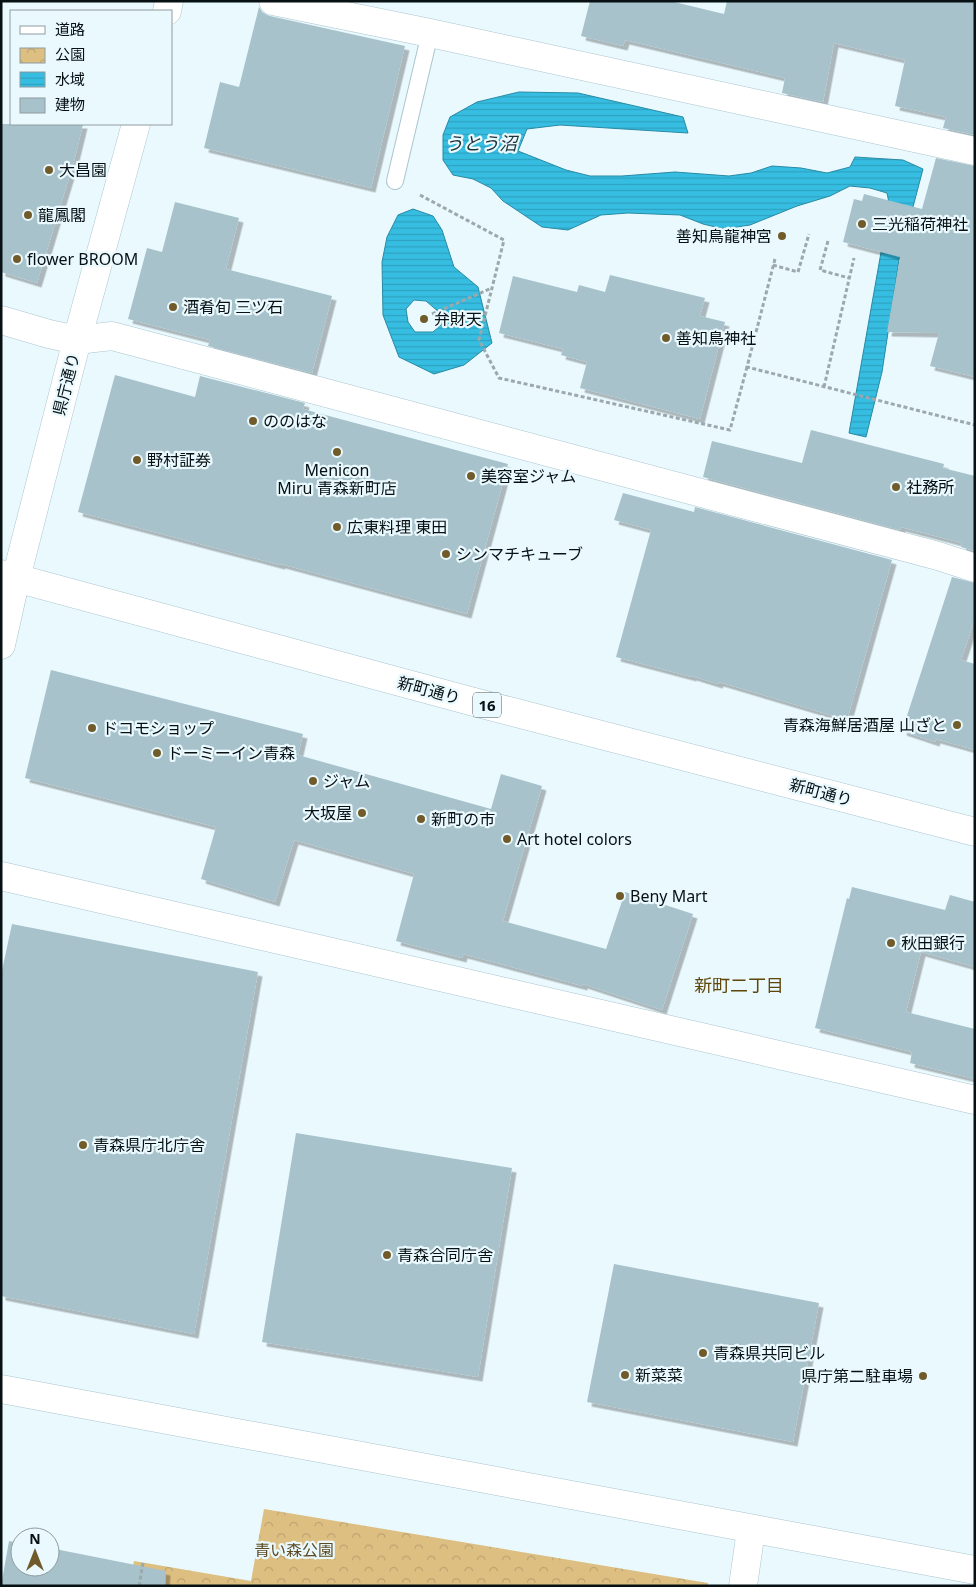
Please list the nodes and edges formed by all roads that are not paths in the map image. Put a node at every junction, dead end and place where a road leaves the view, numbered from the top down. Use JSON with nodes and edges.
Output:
{"nodes":[{"id":1,"x":273,"y":1,"type":"edge"},
{"id":2,"x":430,"y":33,"type":"junction"},
{"id":3,"x":136,"y":125,"type":"edge"},
{"id":4,"x":975,"y":151,"type":"edge"},
{"id":5,"x":395,"y":181,"type":"road end"},
{"id":6,"x":1,"y":320,"type":"edge"},
{"id":7,"x":77,"y":340,"type":"junction"},
{"id":8,"x":975,"y":568,"type":"edge"},
{"id":9,"x":9,"y":576,"type":"edge"},
{"id":10,"x":1,"y":645,"type":"edge"},
{"id":11,"x":975,"y":832,"type":"edge"},
{"id":12,"x":1,"y":876,"type":"edge"},
{"id":13,"x":975,"y":1100,"type":"edge"},
{"id":14,"x":1,"y":1389,"type":"edge"},
{"id":15,"x":752,"y":1530,"type":"junction"},
{"id":16,"x":975,"y":1570,"type":"edge"},
{"id":17,"x":743,"y":1586,"type":"edge"}],
"edges":[{"from":1,"to":2,"type":"street"},
{"from":2,"to":4,"type":"street"},
{"from":2,"to":5,"type":"lane"},
{"from":3,"to":7,"type":"street","name":"県庁通り"},
{"from":6,"to":7,"type":"street"},
{"from":7,"to":8,"type":"street"},
{"from":7,"to":9,"type":"street","name":"県庁通り"},
{"from":9,"to":10,"type":"street","name":"県庁通り"},
{"from":9,"to":11,"type":"street","name":"新町通り","number":"16"},
{"from":12,"to":13,"type":"street"},
{"from":14,"to":15,"type":"street"},
{"from":15,"to":16,"type":"street"},
{"from":15,"to":17,"type":"street"}]}
